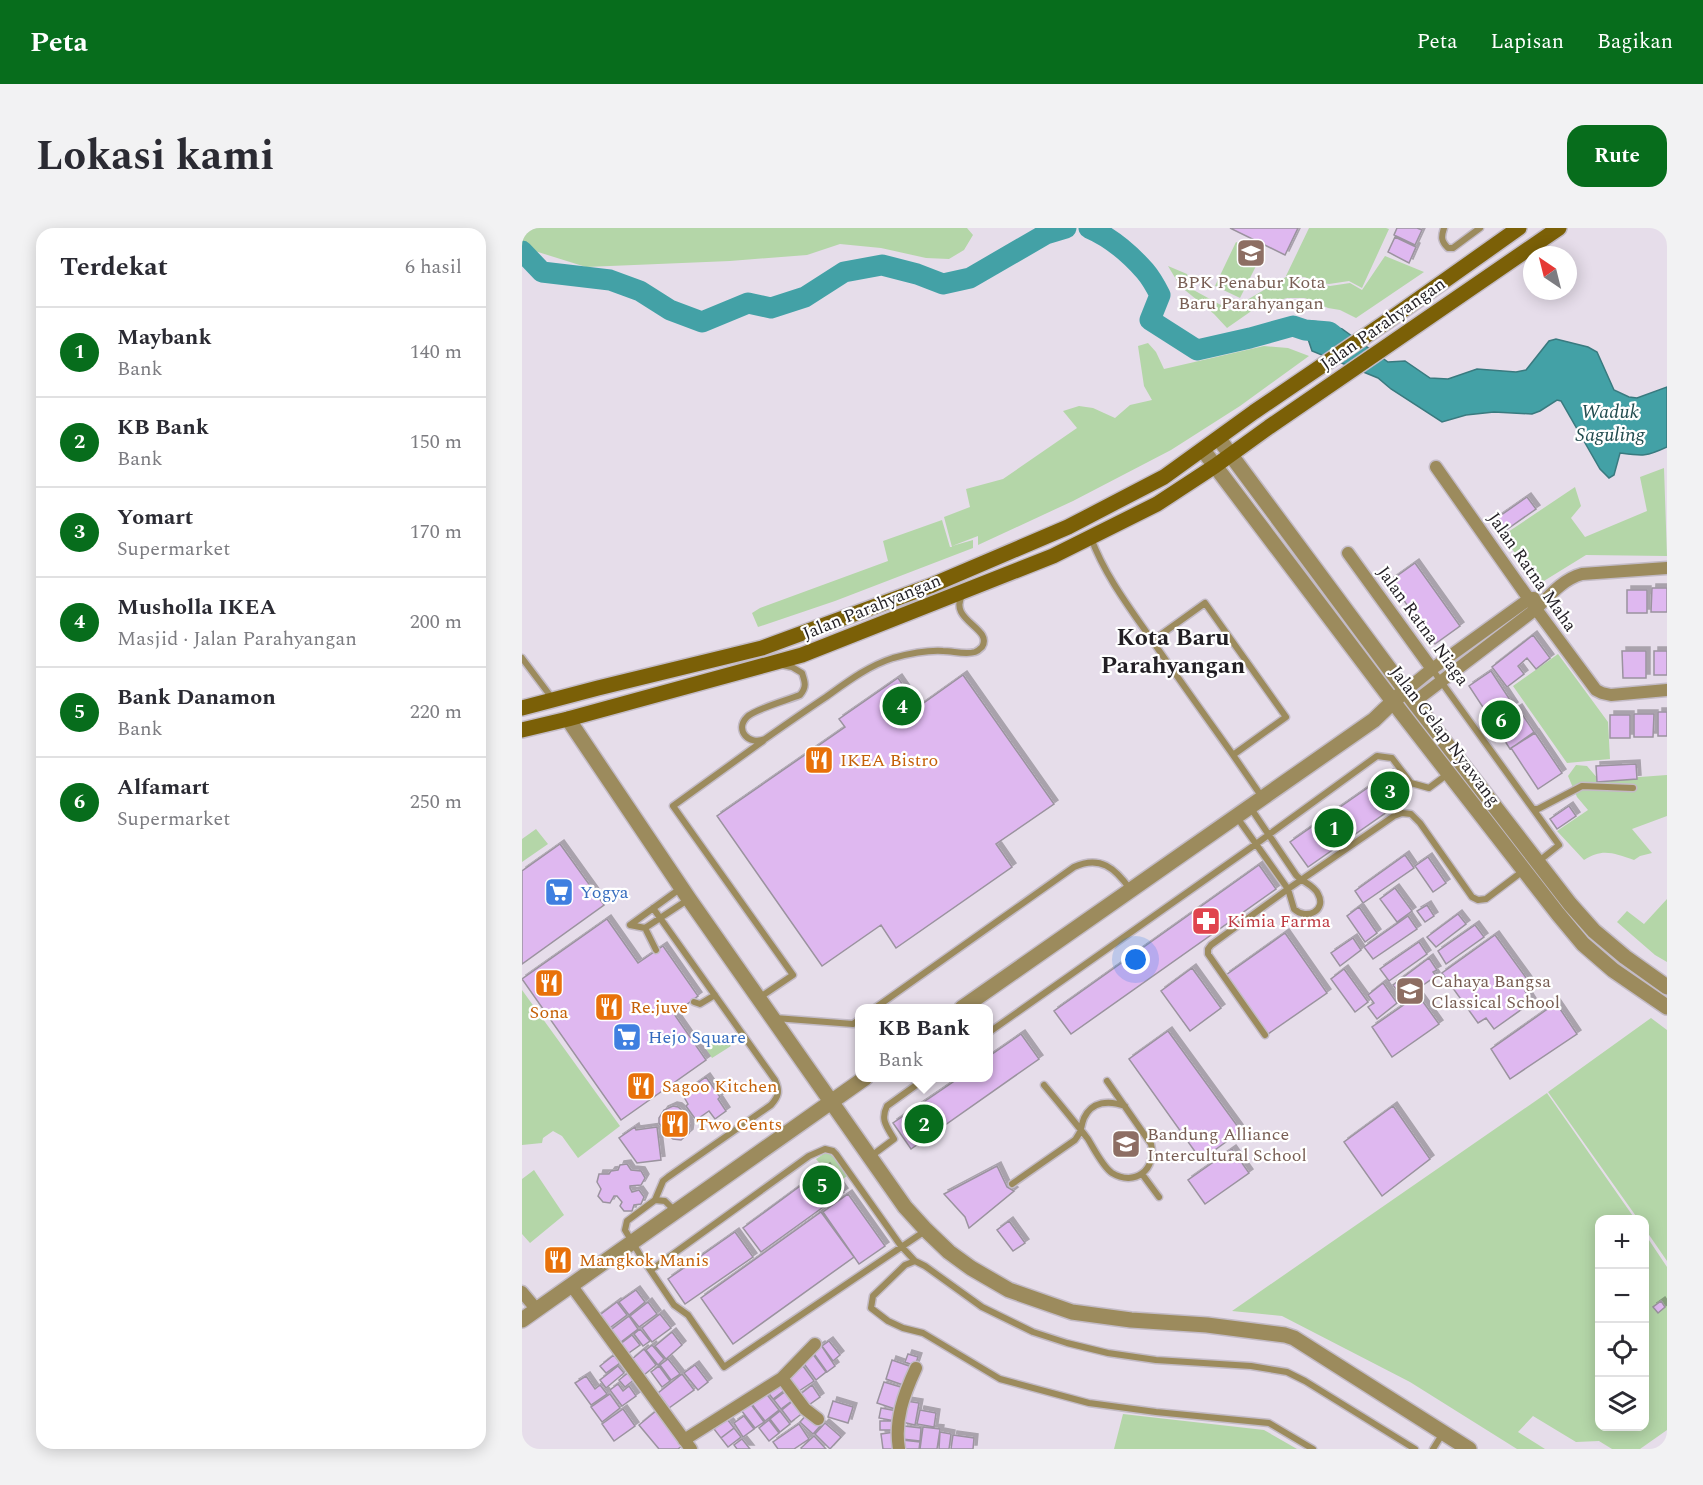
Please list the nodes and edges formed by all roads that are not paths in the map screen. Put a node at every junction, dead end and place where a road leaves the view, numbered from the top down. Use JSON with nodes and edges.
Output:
{"nodes":[{"id":1,"x":1444,"y":228,"type":"edge"},
{"id":2,"x":1480,"y":228,"type":"edge"},
{"id":3,"x":1519,"y":228,"type":"edge"},
{"id":4,"x":1559,"y":228,"type":"edge"},
{"id":5,"x":1219,"y":438,"type":"junction"},
{"id":6,"x":1203,"y":450,"type":"junction"},
{"id":7,"x":1232,"y":454,"type":"junction"},
{"id":8,"x":1215,"y":466,"type":"junction"},
{"id":9,"x":1436,"y":467,"type":"dead end"},
{"id":10,"x":1090,"y":537,"type":"junction"},
{"id":11,"x":1348,"y":553,"type":"dead end"},
{"id":12,"x":1667,"y":568,"type":"edge"},
{"id":13,"x":965,"y":591,"type":"junction"},
{"id":14,"x":1532,"y":604,"type":"junction"},
{"id":15,"x":1152,"y":641,"type":"junction"},
{"id":16,"x":762,"y":648,"type":"junction"},
{"id":17,"x":522,"y":658,"type":"edge"},
{"id":18,"x":766,"y":666,"type":"junction"},
{"id":19,"x":1432,"y":669,"type":"junction"},
{"id":20,"x":1440,"y":681,"type":"junction"},
{"id":21,"x":1667,"y":690,"type":"edge"},
{"id":22,"x":553,"y":700,"type":"junction"},
{"id":23,"x":1403,"y":702,"type":"junction"},
{"id":24,"x":522,"y":708,"type":"edge"},
{"id":25,"x":568,"y":719,"type":"junction"},
{"id":26,"x":522,"y":730,"type":"edge"},
{"id":27,"x":765,"y":739,"type":"junction"},
{"id":28,"x":1233,"y":755,"type":"junction"},
{"id":29,"x":1449,"y":773,"type":"junction"},
{"id":30,"x":1633,"y":788,"type":"dead end"},
{"id":31,"x":1256,"y":802,"type":"junction"},
{"id":32,"x":1533,"y":809,"type":"junction"},
{"id":33,"x":1236,"y":816,"type":"junction"},
{"id":34,"x":1269,"y":834,"type":"junction"},
{"id":35,"x":1256,"y":844,"type":"junction"},
{"id":36,"x":1530,"y":867,"type":"junction"},
{"id":37,"x":1301,"y":880,"type":"junction"},
{"id":38,"x":1288,"y":889,"type":"junction"},
{"id":39,"x":1130,"y":890,"type":"junction"},
{"id":40,"x":685,"y":893,"type":"junction"},
{"id":41,"x":653,"y":908,"type":"junction"},
{"id":42,"x":661,"y":919,"type":"junction"},
{"id":43,"x":645,"y":928,"type":"junction"},
{"id":44,"x":656,"y":950,"type":"dead end"},
{"id":45,"x":1667,"y":987,"type":"edge"},
{"id":46,"x":715,"y":995,"type":"junction"},
{"id":47,"x":759,"y":999,"type":"junction"},
{"id":48,"x":694,"y":1002,"type":"dead end"},
{"id":49,"x":881,"y":1004,"type":"edge"},
{"id":50,"x":968,"y":1004,"type":"edge"},
{"id":51,"x":1667,"y":1007,"type":"edge"},
{"id":52,"x":772,"y":1017,"type":"junction"},
{"id":53,"x":855,"y":1023,"type":"edge"},
{"id":54,"x":993,"y":1029,"type":"edge"},
{"id":55,"x":1265,"y":1035,"type":"dead end"},
{"id":56,"x":1107,"y":1081,"type":"dead end"},
{"id":57,"x":858,"y":1082,"type":"edge"},
{"id":58,"x":919,"y":1082,"type":"edge"},
{"id":59,"x":1044,"y":1085,"type":"dead end"},
{"id":60,"x":831,"y":1102,"type":"junction"},
{"id":61,"x":1125,"y":1106,"type":"junction"},
{"id":62,"x":1082,"y":1131,"type":"junction"},
{"id":63,"x":870,"y":1157,"type":"junction"},
{"id":64,"x":1142,"y":1173,"type":"junction"},
{"id":65,"x":1012,"y":1184,"type":"dead end"},
{"id":66,"x":1159,"y":1197,"type":"dead end"},
{"id":67,"x":656,"y":1200,"type":"junction"},
{"id":68,"x":676,"y":1212,"type":"junction"},
{"id":69,"x":926,"y":1230,"type":"junction"},
{"id":70,"x":632,"y":1243,"type":"junction"},
{"id":71,"x":901,"y":1246,"type":"junction"},
{"id":72,"x":915,"y":1261,"type":"junction"},
{"id":73,"x":651,"y":1270,"type":"junction"},
{"id":74,"x":571,"y":1285,"type":"junction"},
{"id":75,"x":522,"y":1292,"type":"edge"},
{"id":76,"x":537,"y":1310,"type":"junction"},
{"id":77,"x":522,"y":1320,"type":"edge"},
{"id":78,"x":815,"y":1344,"type":"dead end"},
{"id":79,"x":916,"y":1368,"type":"dead end"},
{"id":80,"x":782,"y":1378,"type":"junction"},
{"id":81,"x":818,"y":1419,"type":"dead end"},
{"id":82,"x":1444,"y":1433,"type":"junction"},
{"id":83,"x":688,"y":1444,"type":"edge"},
{"id":84,"x":899,"y":1449,"type":"edge"},
{"id":85,"x":1313,"y":1449,"type":"edge"},
{"id":86,"x":1414,"y":1449,"type":"edge"},
{"id":87,"x":1433,"y":1449,"type":"edge"},
{"id":88,"x":1470,"y":1449,"type":"edge"}],
"edges":[{"from":1,"to":2,"type":"lane"},
{"from":3,"to":5,"type":"main road","name":"Jalan Parahyangan"},
{"from":4,"to":7,"type":"main road","name":"Jalan Parahyangan"},
{"from":5,"to":6,"type":"main road","name":"Jalan Parahyangan"},
{"from":5,"to":7,"type":"street"},
{"from":6,"to":8,"type":"street"},
{"from":6,"to":16,"type":"main road","name":"Jalan Parahyangan"},
{"from":7,"to":8,"type":"main road","name":"Jalan Parahyangan"},
{"from":7,"to":23,"type":"street","name":"Jalan Gelap Nyawang"},
{"from":8,"to":10,"type":"main road","name":"Jalan Parahyangan"},
{"from":8,"to":23,"type":"street","name":"Jalan Gelap Nyawang"},
{"from":9,"to":14,"type":"street","name":"Jalan Ratna Maha"},
{"from":10,"to":13,"type":"main road","name":"Jalan Parahyangan"},
{"from":10,"to":15,"type":"lane"},
{"from":11,"to":19,"type":"street","name":"Jalan Ratna Niaga"},
{"from":12,"to":14,"type":"street"},
{"from":13,"to":18,"type":"main road","name":"Jalan Parahyangan"},
{"from":13,"to":27,"type":"lane"},
{"from":14,"to":19,"type":"street"},
{"from":14,"to":20,"type":"street"},
{"from":14,"to":21,"type":"street","name":"Jalan Ratna Maha"},
{"from":15,"to":28,"type":"lane"},
{"from":15,"to":28,"type":"lane"},
{"from":16,"to":18,"type":"main road"},
{"from":16,"to":22,"type":"main road","name":"Jalan Parahyangan"},
{"from":17,"to":22,"type":"lane"},
{"from":18,"to":25,"type":"main road","name":"Jalan Parahyangan"},
{"from":18,"to":27,"type":"lane"},
{"from":19,"to":20,"type":"lane","name":"Jalan Ratna Niaga"},
{"from":19,"to":23,"type":"street"},
{"from":20,"to":23,"type":"street"},
{"from":20,"to":32,"type":"lane","name":"Jalan Ratna Niaga"},
{"from":22,"to":24,"type":"main road","name":"Jalan Parahyangan"},
{"from":23,"to":29,"type":"street","name":"Jalan Gelap Nyawang"},
{"from":23,"to":31,"type":"street"},
{"from":23,"to":36,"type":"street","name":"Jalan Gelap Nyawang"},
{"from":25,"to":26,"type":"main road","name":"Jalan Parahyangan"},
{"from":25,"to":40,"type":"street"},
{"from":27,"to":47,"type":"lane"},
{"from":28,"to":31,"type":"lane"},
{"from":29,"to":34,"type":"lane"},
{"from":29,"to":36,"type":"street","name":"Jalan Gelap Nyawang"},
{"from":30,"to":32,"type":"lane"},
{"from":31,"to":33,"type":"street"},
{"from":31,"to":34,"type":"lane"},
{"from":32,"to":36,"type":"lane","name":"Jalan Ratna Niaga"},
{"from":33,"to":35,"type":"lane"},
{"from":33,"to":39,"type":"street"},
{"from":34,"to":35,"type":"lane"},
{"from":34,"to":37,"type":"lane"},
{"from":35,"to":38,"type":"lane"},
{"from":35,"to":54,"type":"lane"},
{"from":36,"to":37,"type":"lane"},
{"from":36,"to":45,"type":"street","name":"Jalan Gelap Nyawang"},
{"from":36,"to":51,"type":"street","name":"Jalan Gelap Nyawang"},
{"from":37,"to":38,"type":"lane"},
{"from":37,"to":38,"type":"lane"},
{"from":38,"to":55,"type":"lane"},
{"from":39,"to":49,"type":"lane"},
{"from":39,"to":50,"type":"street"},
{"from":40,"to":41,"type":"lane"},
{"from":40,"to":42,"type":"lane"},
{"from":40,"to":47,"type":"street"},
{"from":41,"to":42,"type":"lane"},
{"from":41,"to":43,"type":"lane"},
{"from":42,"to":43,"type":"lane"},
{"from":42,"to":46,"type":"lane"},
{"from":43,"to":44,"type":"lane"},
{"from":46,"to":48,"type":"lane"},
{"from":46,"to":67,"type":"lane"},
{"from":47,"to":52,"type":"street"},
{"from":52,"to":53,"type":"lane"},
{"from":52,"to":60,"type":"street"},
{"from":56,"to":61,"type":"lane"},
{"from":57,"to":60,"type":"street"},
{"from":58,"to":63,"type":"lane"},
{"from":59,"to":62,"type":"lane"},
{"from":60,"to":63,"type":"street"},
{"from":60,"to":68,"type":"street"},
{"from":61,"to":62,"type":"lane"},
{"from":61,"to":64,"type":"lane"},
{"from":62,"to":64,"type":"lane"},
{"from":62,"to":65,"type":"lane"},
{"from":63,"to":69,"type":"street"},
{"from":64,"to":66,"type":"lane"},
{"from":67,"to":68,"type":"lane"},
{"from":67,"to":70,"type":"lane"},
{"from":68,"to":70,"type":"street"},
{"from":69,"to":71,"type":"lane"},
{"from":69,"to":82,"type":"street"},
{"from":70,"to":73,"type":"lane"},
{"from":70,"to":74,"type":"street"},
{"from":71,"to":72,"type":"lane"},
{"from":71,"to":73,"type":"lane"},
{"from":71,"to":73,"type":"lane"},
{"from":72,"to":85,"type":"lane"},
{"from":72,"to":86,"type":"lane"},
{"from":74,"to":76,"type":"street"},
{"from":74,"to":83,"type":"street"},
{"from":75,"to":76,"type":"street"},
{"from":76,"to":77,"type":"street"},
{"from":78,"to":80,"type":"street"},
{"from":79,"to":84,"type":"street"},
{"from":80,"to":81,"type":"street"},
{"from":80,"to":83,"type":"street"},
{"from":82,"to":87,"type":"lane"},
{"from":82,"to":88,"type":"street"}]}
